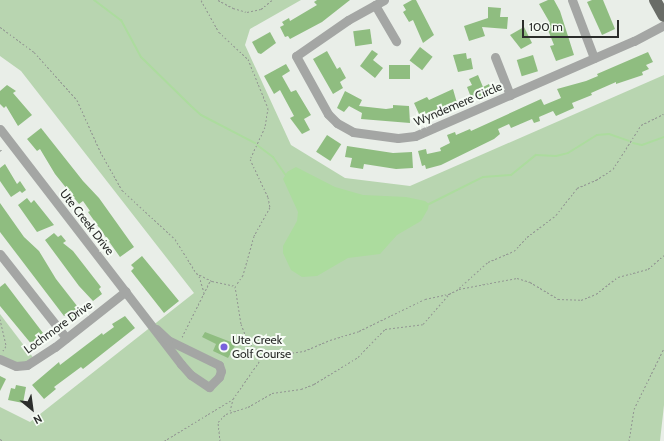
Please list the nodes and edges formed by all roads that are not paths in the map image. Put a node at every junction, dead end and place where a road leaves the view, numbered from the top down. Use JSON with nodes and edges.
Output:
{"nodes":[{"id":1,"x":384,"y":0,"type":"edge"},
{"id":2,"x":572,"y":0,"type":"edge"},
{"id":3,"x":655,"y":0,"type":"edge"},
{"id":4,"x":375,"y":5,"type":"junction"},
{"id":5,"x":664,"y":16,"type":"edge"},
{"id":6,"x":664,"y":25,"type":"edge"},
{"id":7,"x":396,"y":41,"type":"dead end"},
{"id":8,"x":495,"y":57,"type":"dead end"},
{"id":9,"x":594,"y":58,"type":"junction"},
{"id":10,"x":510,"y":95,"type":"junction"},
{"id":11,"x":0,"y":129,"type":"edge"},
{"id":12,"x":0,"y":254,"type":"edge"},
{"id":13,"x":126,"y":292,"type":"junction"},
{"id":14,"x":156,"y":329,"type":"junction"},
{"id":15,"x":66,"y":338,"type":"junction"},
{"id":16,"x":0,"y":357,"type":"edge"}],
"edges":[{"from":1,"to":4,"type":"street","name":"Wyndemere Circle"},
{"from":2,"to":9,"type":"street"},
{"from":3,"to":5,"type":"main road"},
{"from":4,"to":7,"type":"street"},
{"from":4,"to":10,"type":"street","name":"Wyndemere Circle"},
{"from":6,"to":9,"type":"street","name":"Wyndemere Circle"},
{"from":8,"to":10,"type":"street"},
{"from":9,"to":10,"type":"street","name":"Wyndemere Circle"},
{"from":11,"to":13,"type":"street","name":"Ute Creek Drive"},
{"from":12,"to":15,"type":"street"},
{"from":13,"to":14,"type":"street","name":"Ute Creek Drive"},
{"from":13,"to":15,"type":"street","name":"Lochmore Drive"},
{"from":14,"to":14,"type":"street","name":"Ute Creek Drive"},
{"from":15,"to":16,"type":"street","name":"Lochmore Drive"}]}
